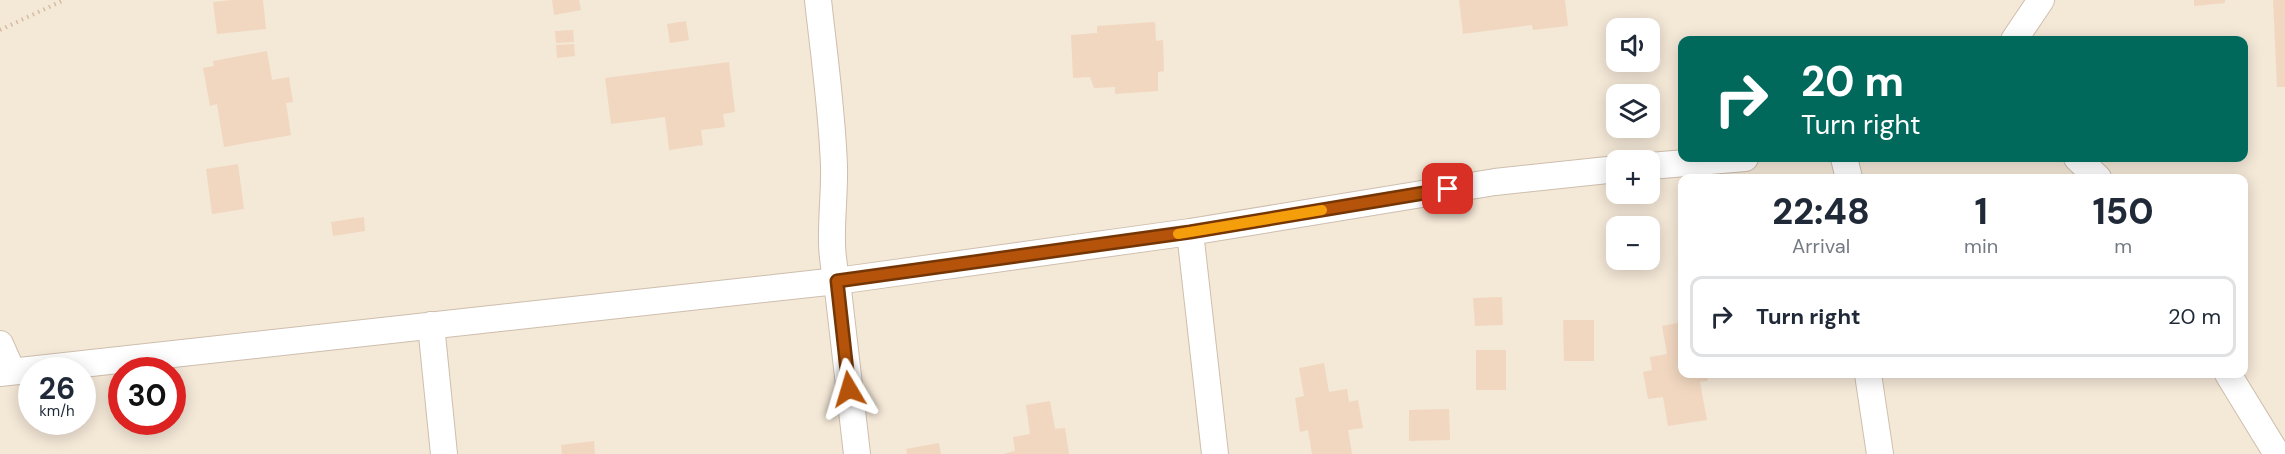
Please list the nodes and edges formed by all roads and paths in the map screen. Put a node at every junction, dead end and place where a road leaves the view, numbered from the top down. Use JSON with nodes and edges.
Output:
{"nodes":[{"id":1,"x":64,"y":0,"type":"edge"},
{"id":2,"x":818,"y":0,"type":"edge"},
{"id":3,"x":2041,"y":0,"type":"edge"},
{"id":4,"x":0,"y":30,"type":"edge"},
{"id":5,"x":2017,"y":36,"type":"edge"},
{"id":6,"x":1698,"y":162,"type":"edge"},
{"id":7,"x":2081,"y":162,"type":"edge"},
{"id":8,"x":1660,"y":165,"type":"edge"},
{"id":9,"x":1606,"y":170,"type":"edge"},
{"id":10,"x":2094,"y":174,"type":"edge"},
{"id":11,"x":1190,"y":232,"type":"junction"},
{"id":12,"x":837,"y":281,"type":"junction"},
{"id":13,"x":431,"y":325,"type":"junction"},
{"id":14,"x":0,"y":344,"type":"edge"},
{"id":15,"x":6,"y":372,"type":"edge"},
{"id":16,"x":1869,"y":378,"type":"edge"},
{"id":17,"x":2230,"y":378,"type":"edge"},
{"id":18,"x":444,"y":454,"type":"edge"},
{"id":19,"x":856,"y":454,"type":"edge"},
{"id":20,"x":1215,"y":454,"type":"edge"},
{"id":21,"x":1880,"y":454,"type":"edge"},
{"id":22,"x":2277,"y":454,"type":"edge"}],
"edges":[{"from":1,"to":4,"type":"path"},
{"from":2,"to":12,"type":"street"},
{"from":3,"to":5,"type":"street"},
{"from":6,"to":8,"type":"street"},
{"from":7,"to":10,"type":"street"},
{"from":9,"to":11,"type":"street"},
{"from":11,"to":12,"type":"street"},
{"from":11,"to":20,"type":"street"},
{"from":12,"to":13,"type":"street"},
{"from":12,"to":19,"type":"street"},
{"from":13,"to":15,"type":"street"},
{"from":13,"to":18,"type":"street"},
{"from":14,"to":15,"type":"street"},
{"from":16,"to":21,"type":"street"},
{"from":17,"to":22,"type":"street"}]}
